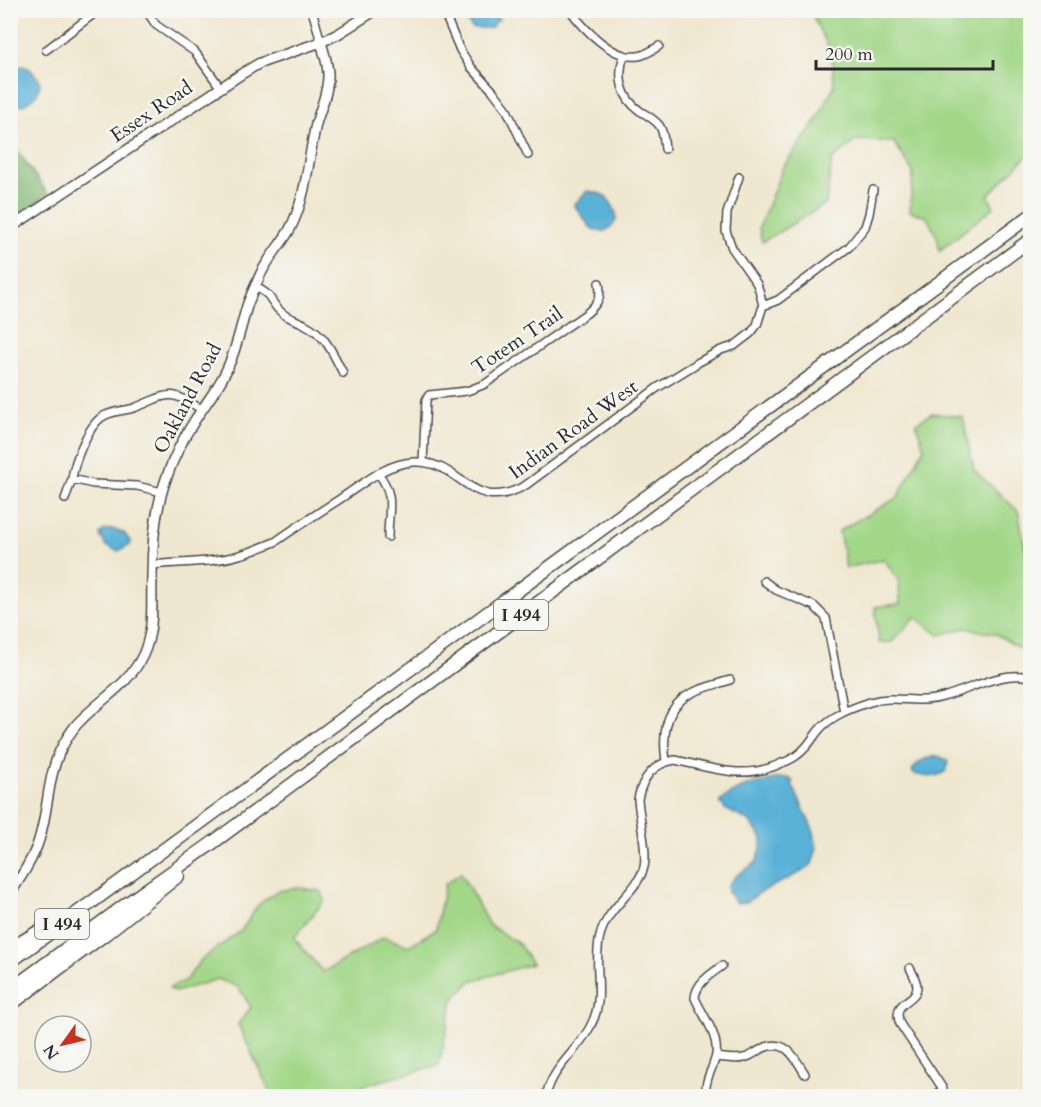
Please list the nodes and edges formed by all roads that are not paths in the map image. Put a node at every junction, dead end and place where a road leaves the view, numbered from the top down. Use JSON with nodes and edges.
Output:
{"nodes":[{"id":1,"x":99,"y":10,"type":"edge"},
{"id":2,"x":146,"y":10,"type":"edge"},
{"id":3,"x":312,"y":10,"type":"edge"},
{"id":4,"x":376,"y":10,"type":"edge"},
{"id":5,"x":443,"y":10,"type":"edge"},
{"id":6,"x":570,"y":10,"type":"edge"},
{"id":7,"x":321,"y":42,"type":"junction"},
{"id":8,"x":659,"y":46,"type":"dead end"},
{"id":9,"x":46,"y":50,"type":"dead end"},
{"id":10,"x":624,"y":55,"type":"junction"},
{"id":11,"x":219,"y":87,"type":"junction"},
{"id":12,"x":665,"y":148,"type":"dead end"},
{"id":13,"x":528,"y":155,"type":"dead end"},
{"id":14,"x":739,"y":177,"type":"dead end"},
{"id":15,"x":873,"y":190,"type":"dead end"},
{"id":16,"x":1030,"y":216,"type":"edge"},
{"id":17,"x":10,"y":228,"type":"edge"},
{"id":18,"x":1030,"y":240,"type":"edge"},
{"id":19,"x":600,"y":283,"type":"dead end"},
{"id":20,"x":255,"y":287,"type":"junction"},
{"id":21,"x":763,"y":306,"type":"junction"},
{"id":22,"x":343,"y":373,"type":"dead end"},
{"id":23,"x":202,"y":410,"type":"junction"},
{"id":24,"x":423,"y":462,"type":"junction"},
{"id":25,"x":378,"y":473,"type":"junction"},
{"id":26,"x":72,"y":478,"type":"junction"},
{"id":27,"x":162,"y":492,"type":"junction"},
{"id":28,"x":65,"y":499,"type":"dead end"},
{"id":29,"x":388,"y":537,"type":"dead end"},
{"id":30,"x":153,"y":565,"type":"junction"},
{"id":31,"x":764,"y":580,"type":"dead end"},
{"id":32,"x":1030,"y":677,"type":"edge"},
{"id":33,"x":730,"y":680,"type":"dead end"},
{"id":34,"x":844,"y":712,"type":"junction"},
{"id":35,"x":666,"y":761,"type":"junction"},
{"id":36,"x":211,"y":844,"type":"junction"},
{"id":37,"x":10,"y":871,"type":"edge"},
{"id":38,"x":18,"y":882,"type":"junction"},
{"id":39,"x":114,"y":886,"type":"junction"},
{"id":40,"x":10,"y":894,"type":"edge"},
{"id":41,"x":10,"y":949,"type":"edge"},
{"id":42,"x":10,"y":962,"type":"edge"},
{"id":43,"x":722,"y":966,"type":"dead end"},
{"id":44,"x":910,"y":968,"type":"dead end"},
{"id":45,"x":10,"y":990,"type":"edge"},
{"id":46,"x":10,"y":1005,"type":"edge"},
{"id":47,"x":716,"y":1057,"type":"junction"},
{"id":48,"x":805,"y":1074,"type":"dead end"},
{"id":49,"x":546,"y":1096,"type":"edge"},
{"id":50,"x":706,"y":1096,"type":"edge"},
{"id":51,"x":933,"y":1096,"type":"edge"}],
"edges":[{"from":1,"to":9,"type":"street"},
{"from":2,"to":11,"type":"street"},
{"from":3,"to":7,"type":"street"},
{"from":4,"to":7,"type":"street"},
{"from":5,"to":13,"type":"street"},
{"from":6,"to":10,"type":"street"},
{"from":7,"to":11,"type":"street","name":"Essex Road"},
{"from":7,"to":20,"type":"street","name":"Oakland Road"},
{"from":8,"to":10,"type":"street"},
{"from":10,"to":12,"type":"street"},
{"from":11,"to":17,"type":"street","name":"Essex Road"},
{"from":14,"to":21,"type":"street"},
{"from":15,"to":21,"type":"street"},
{"from":16,"to":39,"type":"highway","number":"I 494"},
{"from":18,"to":36,"type":"highway","number":"I 494"},
{"from":19,"to":24,"type":"street","name":"Totem Trail"},
{"from":20,"to":22,"type":"street"},
{"from":20,"to":23,"type":"street","name":"Oakland Road"},
{"from":21,"to":24,"type":"street","name":"Indian Road West"},
{"from":23,"to":26,"type":"street"},
{"from":23,"to":27,"type":"street","name":"Oakland Road"},
{"from":24,"to":25,"type":"street"},
{"from":25,"to":29,"type":"street"},
{"from":25,"to":30,"type":"street"},
{"from":26,"to":27,"type":"street"},
{"from":26,"to":28,"type":"street"},
{"from":27,"to":30,"type":"street","name":"Oakland Road"},
{"from":30,"to":38,"type":"street","name":"Oakland Road"},
{"from":31,"to":34,"type":"street"},
{"from":32,"to":34,"type":"street"},
{"from":33,"to":35,"type":"street"},
{"from":34,"to":35,"type":"street"},
{"from":35,"to":49,"type":"street"},
{"from":36,"to":45,"type":"highway","number":"I 494"},
{"from":36,"to":46,"type":"highway"},
{"from":37,"to":38,"type":"street"},
{"from":38,"to":40,"type":"street","name":"Oakland Road"},
{"from":39,"to":41,"type":"highway"},
{"from":39,"to":42,"type":"highway","number":"I 494"},
{"from":43,"to":47,"type":"street"},
{"from":44,"to":51,"type":"street"},
{"from":47,"to":48,"type":"street"},
{"from":47,"to":50,"type":"street"}]}
